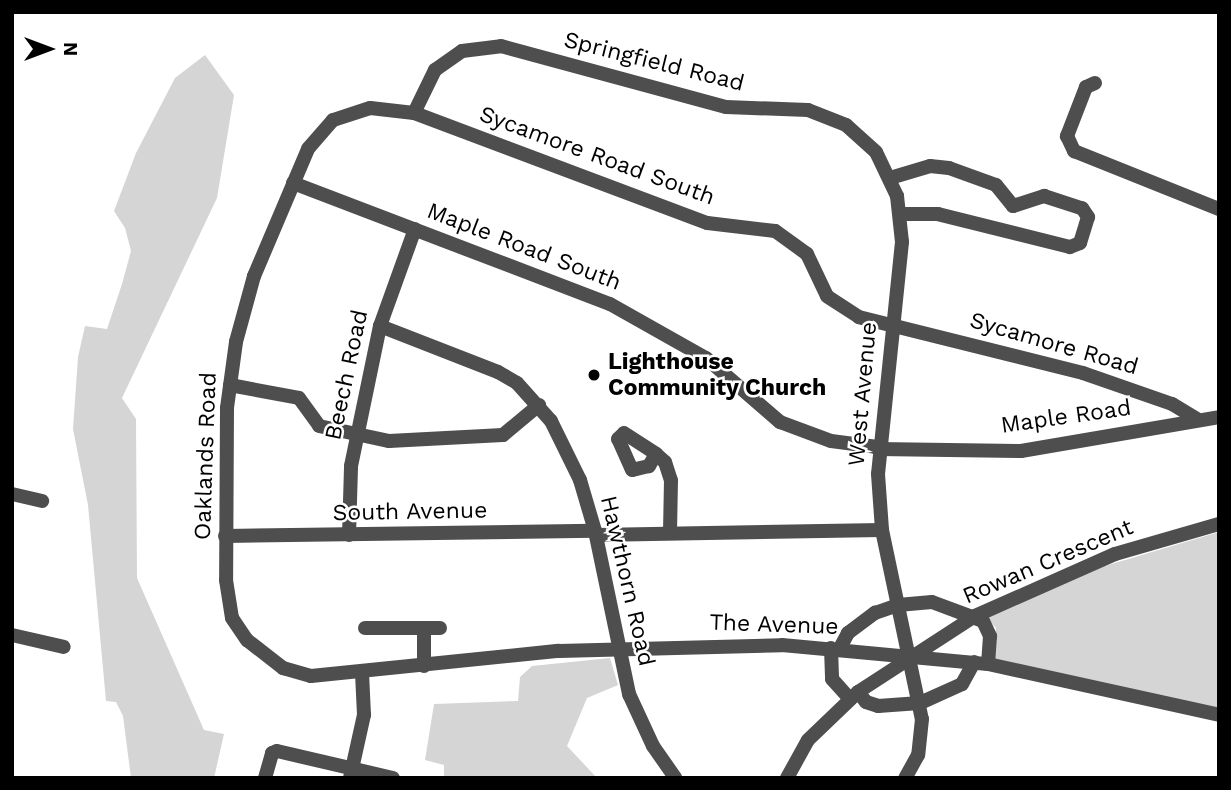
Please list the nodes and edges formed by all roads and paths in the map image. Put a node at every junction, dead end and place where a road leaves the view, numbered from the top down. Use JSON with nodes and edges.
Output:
{"nodes":[{"id":1,"x":1096,"y":83,"type":"dead end"},
{"id":2,"x":414,"y":113,"type":"junction"},
{"id":3,"x":890,"y":178,"type":"junction"},
{"id":4,"x":293,"y":183,"type":"junction"},
{"id":5,"x":1013,"y":206,"type":"junction"},
{"id":6,"x":1219,"y":209,"type":"edge"},
{"id":7,"x":901,"y":214,"type":"junction"},
{"id":8,"x":415,"y":229,"type":"junction"},
{"id":9,"x":1005,"y":232,"type":"junction"},
{"id":10,"x":380,"y":326,"type":"junction"},
{"id":11,"x":892,"y":326,"type":"junction"},
{"id":12,"x":230,"y":385,"type":"junction"},
{"id":13,"x":539,"y":405,"type":"junction"},
{"id":14,"x":1219,"y":416,"type":"edge"},
{"id":15,"x":1198,"y":419,"type":"junction"},
{"id":16,"x":357,"y":435,"type":"junction"},
{"id":17,"x":878,"y":448,"type":"junction"},
{"id":18,"x":656,"y":454,"type":"junction"},
{"id":19,"x":12,"y":494,"type":"edge"},
{"id":20,"x":42,"y":501,"type":"dead end"},
{"id":21,"x":1219,"y":524,"type":"edge"},
{"id":22,"x":882,"y":530,"type":"junction"},
{"id":23,"x":670,"y":532,"type":"junction"},
{"id":24,"x":596,"y":533,"type":"junction"},
{"id":25,"x":349,"y":535,"type":"junction"},
{"id":26,"x":225,"y":536,"type":"junction"},
{"id":27,"x":898,"y":605,"type":"junction"},
{"id":28,"x":975,"y":616,"type":"junction"},
{"id":29,"x":365,"y":628,"type":"dead end"},
{"id":30,"x":424,"y":628,"type":"junction"},
{"id":31,"x":440,"y":628,"type":"dead end"},
{"id":32,"x":12,"y":635,"type":"edge"},
{"id":33,"x":64,"y":647,"type":"dead end"},
{"id":34,"x":835,"y":648,"type":"junction"},
{"id":35,"x":618,"y":649,"type":"junction"},
{"id":36,"x":910,"y":654,"type":"junction"},
{"id":37,"x":981,"y":663,"type":"junction"},
{"id":38,"x":424,"y":666,"type":"junction"},
{"id":39,"x":362,"y":673,"type":"junction"},
{"id":40,"x":324,"y":677,"type":"joint"},
{"id":41,"x":854,"y":695,"type":"junction"},
{"id":42,"x":920,"y":703,"type":"junction"},
{"id":43,"x":1219,"y":715,"type":"edge"},
{"id":44,"x":352,"y":773,"type":"edge"},
{"id":45,"x":265,"y":778,"type":"edge"},
{"id":46,"x":393,"y":778,"type":"edge"},
{"id":47,"x":675,"y":778,"type":"edge"},
{"id":48,"x":786,"y":778,"type":"edge"},
{"id":49,"x":905,"y":778,"type":"edge"}],
"edges":[{"from":1,"to":6,"type":"street"},
{"from":2,"to":3,"type":"street","name":"Springfield Road"},
{"from":2,"to":4,"type":"street","name":"Oaklands Road"},
{"from":2,"to":11,"type":"street","name":"Sycamore Road South"},
{"from":3,"to":5,"type":"street"},
{"from":3,"to":7,"type":"street","name":"West Avenue"},
{"from":4,"to":8,"type":"street","name":"Maple Road South"},
{"from":4,"to":12,"type":"street","name":"Oaklands Road"},
{"from":5,"to":9,"type":"street"},
{"from":5,"to":9,"type":"street"},
{"from":7,"to":9,"type":"street"},
{"from":7,"to":11,"type":"street","name":"West Avenue"},
{"from":8,"to":10,"type":"street","name":"Beech Road"},
{"from":8,"to":17,"type":"street","name":"Maple Road South"},
{"from":10,"to":13,"type":"street","name":"Hawthorn Road"},
{"from":10,"to":16,"type":"street","name":"Beech Road"},
{"from":11,"to":15,"type":"street","name":"Sycamore Road"},
{"from":11,"to":17,"type":"street","name":"West Avenue"},
{"from":12,"to":16,"type":"street"},
{"from":12,"to":26,"type":"street","name":"Oaklands Road"},
{"from":13,"to":16,"type":"street"},
{"from":13,"to":24,"type":"street","name":"Hawthorn Road"},
{"from":14,"to":15,"type":"street","name":"Maple Road"},
{"from":15,"to":17,"type":"street","name":"Maple Road"},
{"from":16,"to":25,"type":"street","name":"Beech Road"},
{"from":17,"to":22,"type":"street","name":"West Avenue"},
{"from":18,"to":18,"type":"street"},
{"from":18,"to":23,"type":"street"},
{"from":19,"to":20,"type":"street"},
{"from":21,"to":28,"type":"street","name":"Rowan Crescent"},
{"from":22,"to":23,"type":"street","name":"South Avenue"},
{"from":22,"to":27,"type":"street","name":"West Avenue"},
{"from":23,"to":24,"type":"street","name":"South Avenue"},
{"from":24,"to":25,"type":"street","name":"South Avenue"},
{"from":24,"to":35,"type":"street","name":"Hawthorn Road"},
{"from":25,"to":26,"type":"street","name":"South Avenue"},
{"from":26,"to":40,"type":"street","name":"Oaklands Road"},
{"from":27,"to":28,"type":"street"},
{"from":27,"to":34,"type":"street"},
{"from":27,"to":36,"type":"street","name":"West Avenue"},
{"from":28,"to":36,"type":"street","name":"Rowan Crescent"},
{"from":28,"to":37,"type":"street"},
{"from":29,"to":30,"type":"street"},
{"from":30,"to":31,"type":"street"},
{"from":30,"to":38,"type":"street"},
{"from":32,"to":33,"type":"street"},
{"from":34,"to":35,"type":"street","name":"The Avenue"},
{"from":34,"to":36,"type":"street","name":"The Avenue"},
{"from":34,"to":41,"type":"street"},
{"from":35,"to":38,"type":"street","name":"The Avenue"},
{"from":35,"to":47,"type":"street","name":"Hawthorn Road"},
{"from":36,"to":37,"type":"street","name":"The Avenue"},
{"from":36,"to":41,"type":"street","name":"Rowan Crescent"},
{"from":36,"to":42,"type":"street","name":"West Avenue"},
{"from":37,"to":42,"type":"street"},
{"from":37,"to":43,"type":"street","name":"The Avenue"},
{"from":38,"to":39,"type":"street","name":"The Avenue"},
{"from":39,"to":40,"type":"street","name":"The Avenue"},
{"from":39,"to":44,"type":"street"},
{"from":41,"to":42,"type":"street"},
{"from":41,"to":48,"type":"street","name":"Rowan Crescent"},
{"from":42,"to":49,"type":"street","name":"West Avenue"},
{"from":44,"to":45,"type":"street"},
{"from":44,"to":46,"type":"street"}]}
